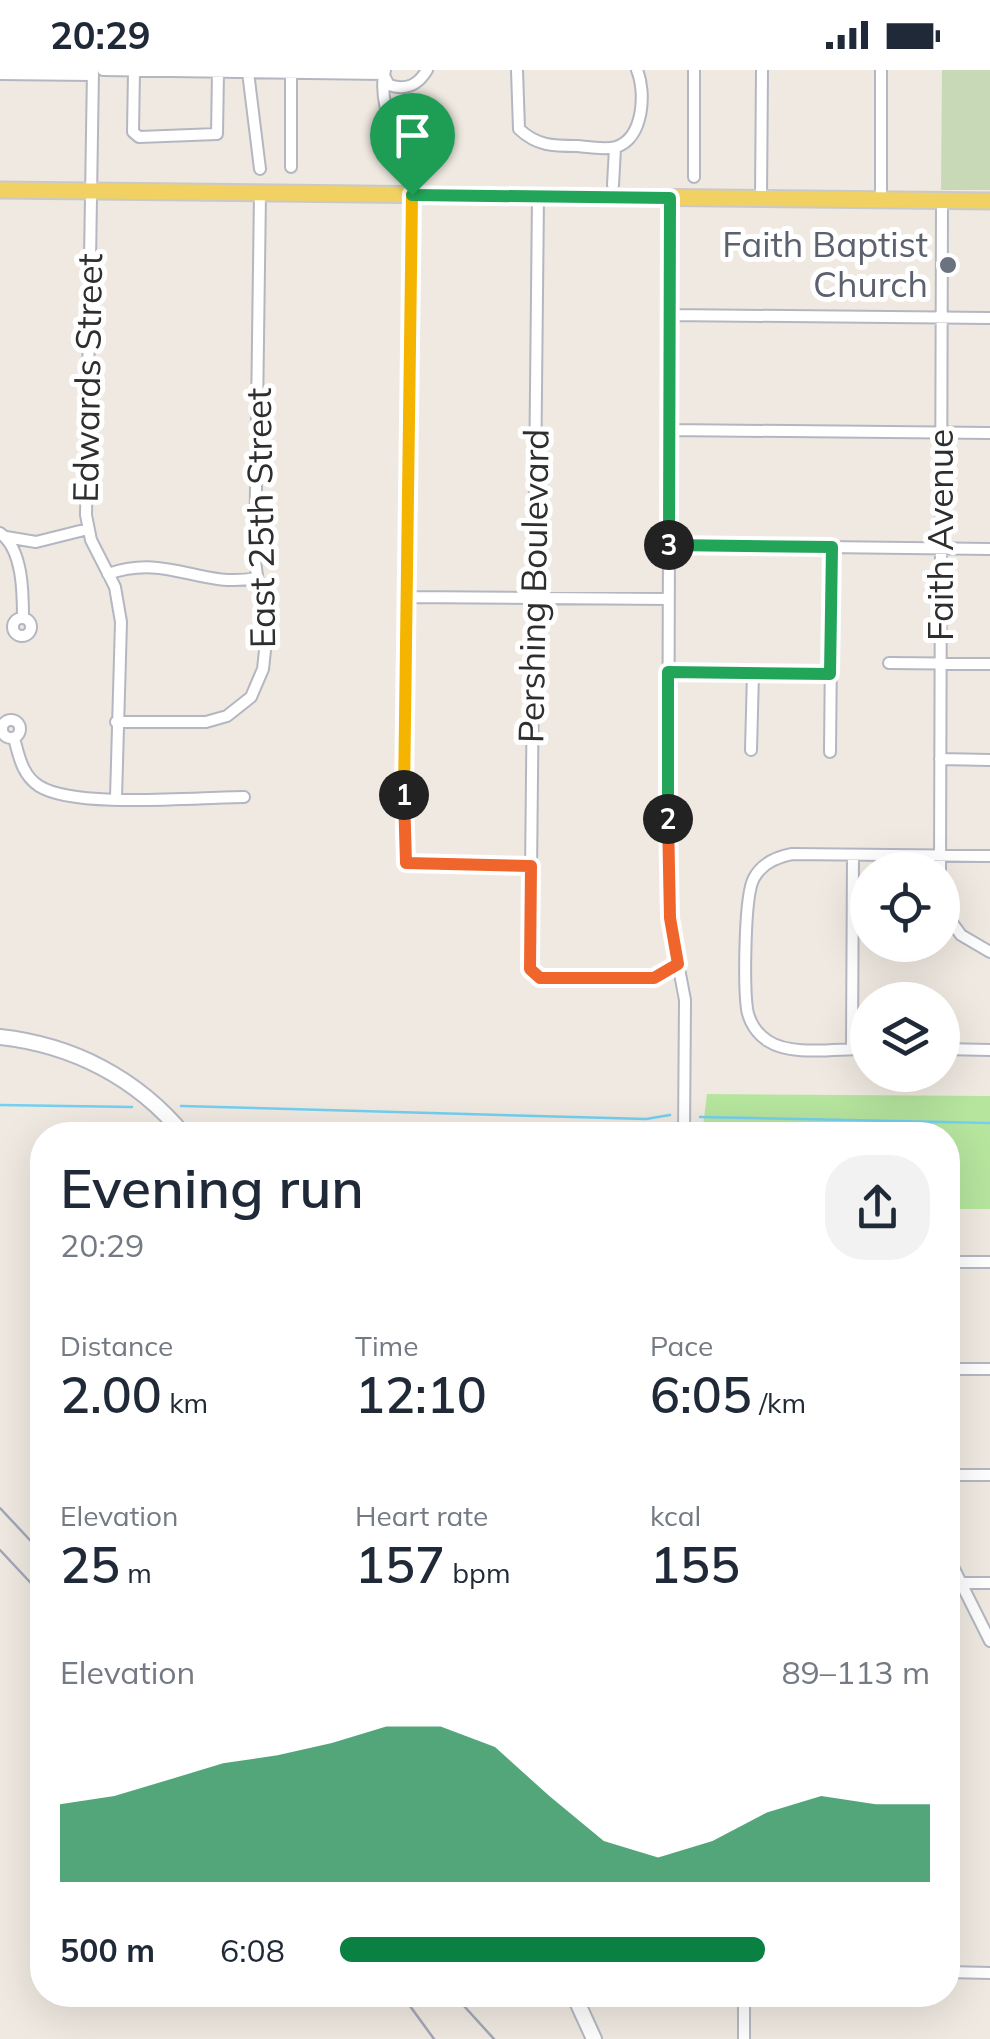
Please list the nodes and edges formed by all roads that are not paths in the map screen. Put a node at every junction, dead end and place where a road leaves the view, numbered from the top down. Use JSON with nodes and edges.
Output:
{"nodes":[{"id":1,"x":426,"y":70,"type":"edge"},
{"id":2,"x":517,"y":70,"type":"edge"},
{"id":3,"x":638,"y":70,"type":"edge"},
{"id":4,"x":694,"y":70,"type":"edge"},
{"id":5,"x":762,"y":70,"type":"edge"},
{"id":6,"x":881,"y":70,"type":"edge"},
{"id":7,"x":134,"y":71,"type":"edge"},
{"id":8,"x":97,"y":72,"type":"edge"},
{"id":9,"x":218,"y":72,"type":"edge"},
{"id":10,"x":248,"y":72,"type":"edge"},
{"id":11,"x":343,"y":72,"type":"edge"},
{"id":12,"x":384,"y":72,"type":"edge"},
{"id":13,"x":0,"y":74,"type":"edge"},
{"id":14,"x":292,"y":74,"type":"junction"},
{"id":15,"x":615,"y":148,"type":"junction"},
{"id":16,"x":290,"y":168,"type":"dead end"},
{"id":17,"x":260,"y":169,"type":"dead end"},
{"id":18,"x":694,"y":178,"type":"dead end"},
{"id":19,"x":613,"y":185,"type":"dead end"},
{"id":20,"x":0,"y":190,"type":"edge"},
{"id":21,"x":90,"y":192,"type":"junction"},
{"id":22,"x":260,"y":193,"type":"junction"},
{"id":23,"x":412,"y":195,"type":"junction"},
{"id":24,"x":538,"y":196,"type":"junction"},
{"id":25,"x":670,"y":198,"type":"junction"},
{"id":26,"x":761,"y":199,"type":"junction"},
{"id":27,"x":880,"y":200,"type":"junction"},
{"id":28,"x":942,"y":200,"type":"junction"},
{"id":29,"x":990,"y":201,"type":"edge"},
{"id":30,"x":670,"y":315,"type":"junction"},
{"id":31,"x":942,"y":318,"type":"junction"},
{"id":32,"x":990,"y":318,"type":"edge"},
{"id":33,"x":669,"y":430,"type":"junction"},
{"id":34,"x":941,"y":433,"type":"junction"},
{"id":35,"x":990,"y":434,"type":"edge"},
{"id":36,"x":88,"y":529,"type":"junction"},
{"id":37,"x":3,"y":535,"type":"edge"},
{"id":38,"x":668,"y":545,"type":"junction"},
{"id":39,"x":832,"y":547,"type":"junction"},
{"id":40,"x":941,"y":548,"type":"junction"},
{"id":41,"x":990,"y":548,"type":"edge"},
{"id":42,"x":108,"y":574,"type":"junction"},
{"id":43,"x":256,"y":578,"type":"junction"},
{"id":44,"x":405,"y":597,"type":"junction"},
{"id":45,"x":533,"y":597,"type":"junction"},
{"id":46,"x":668,"y":599,"type":"junction"},
{"id":47,"x":22,"y":618,"type":"dead end"},
{"id":48,"x":888,"y":663,"type":"dead end"},
{"id":49,"x":940,"y":663,"type":"junction"},
{"id":50,"x":990,"y":664,"type":"edge"},
{"id":51,"x":668,"y":672,"type":"junction"},
{"id":52,"x":753,"y":673,"type":"junction"},
{"id":53,"x":830,"y":674,"type":"junction"},
{"id":54,"x":116,"y":722,"type":"junction"},
{"id":55,"x":14,"y":738,"type":"dead end"},
{"id":56,"x":752,"y":750,"type":"dead end"},
{"id":57,"x":830,"y":752,"type":"dead end"},
{"id":58,"x":940,"y":759,"type":"junction"},
{"id":59,"x":990,"y":760,"type":"edge"},
{"id":60,"x":244,"y":796,"type":"dead end"},
{"id":61,"x":116,"y":798,"type":"junction"},
{"id":62,"x":940,"y":852,"type":"edge"},
{"id":63,"x":850,"y":855,"type":"edge"},
{"id":64,"x":960,"y":856,"type":"edge"},
{"id":65,"x":990,"y":856,"type":"edge"},
{"id":66,"x":531,"y":866,"type":"junction"},
{"id":67,"x":960,"y":935,"type":"edge"},
{"id":68,"x":990,"y":952,"type":"edge"},
{"id":69,"x":678,"y":964,"type":"junction"},
{"id":70,"x":0,"y":1037,"type":"edge"},
{"id":71,"x":850,"y":1048,"type":"edge"},
{"id":72,"x":960,"y":1049,"type":"edge"},
{"id":73,"x":990,"y":1050,"type":"edge"},
{"id":74,"x":171,"y":1122,"type":"edge"},
{"id":75,"x":684,"y":1122,"type":"edge"},
{"id":76,"x":960,"y":1262,"type":"edge"},
{"id":77,"x":990,"y":1262,"type":"edge"},
{"id":78,"x":960,"y":1369,"type":"edge"},
{"id":79,"x":990,"y":1370,"type":"edge"},
{"id":80,"x":960,"y":1475,"type":"edge"},
{"id":81,"x":990,"y":1475,"type":"edge"},
{"id":82,"x":960,"y":1582,"type":"joint"},
{"id":83,"x":990,"y":1582,"type":"edge"},
{"id":84,"x":990,"y":1641,"type":"edge"},
{"id":85,"x":960,"y":1972,"type":"edge"},
{"id":86,"x":990,"y":1973,"type":"edge"},
{"id":87,"x":579,"y":2007,"type":"edge"},
{"id":88,"x":744,"y":2007,"type":"edge"},
{"id":89,"x":594,"y":2039,"type":"edge"},
{"id":90,"x":744,"y":2039,"type":"edge"}],
"edges":[{"from":1,"to":12,"type":"street"},
{"from":2,"to":15,"type":"street"},
{"from":3,"to":15,"type":"street"},
{"from":4,"to":18,"type":"street"},
{"from":5,"to":26,"type":"street"},
{"from":6,"to":27,"type":"street"},
{"from":7,"to":8,"type":"street"},
{"from":7,"to":9,"type":"street"},
{"from":7,"to":9,"type":"street"},
{"from":8,"to":13,"type":"street"},
{"from":8,"to":21,"type":"street","name":"Edwards Street"},
{"from":9,"to":10,"type":"street"},
{"from":10,"to":14,"type":"street"},
{"from":10,"to":17,"type":"street"},
{"from":11,"to":12,"type":"street"},
{"from":11,"to":14,"type":"street"},
{"from":12,"to":23,"type":"street"},
{"from":14,"to":16,"type":"street"},
{"from":15,"to":19,"type":"street"},
{"from":20,"to":21,"type":"main road"},
{"from":21,"to":22,"type":"main road"},
{"from":21,"to":36,"type":"street","name":"Edwards Street"},
{"from":22,"to":23,"type":"main road"},
{"from":22,"to":43,"type":"street","name":"East 25th Street"},
{"from":23,"to":24,"type":"main road"},
{"from":23,"to":44,"type":"street"},
{"from":24,"to":25,"type":"main road"},
{"from":24,"to":45,"type":"street","name":"Pershing Boulevard"},
{"from":25,"to":26,"type":"main road"},
{"from":25,"to":30,"type":"street"},
{"from":26,"to":27,"type":"main road"},
{"from":27,"to":28,"type":"main road"},
{"from":28,"to":29,"type":"main road"},
{"from":28,"to":31,"type":"street","name":"Faith Avenue"},
{"from":30,"to":31,"type":"street"},
{"from":30,"to":33,"type":"street"},
{"from":31,"to":32,"type":"street"},
{"from":31,"to":34,"type":"street","name":"Faith Avenue"},
{"from":33,"to":34,"type":"street"},
{"from":33,"to":38,"type":"street"},
{"from":34,"to":35,"type":"street"},
{"from":34,"to":40,"type":"street","name":"Faith Avenue"},
{"from":36,"to":37,"type":"street"},
{"from":36,"to":42,"type":"street","name":"Edwards Street"},
{"from":37,"to":47,"type":"street"},
{"from":38,"to":39,"type":"street"},
{"from":38,"to":46,"type":"street"},
{"from":39,"to":40,"type":"street"},
{"from":39,"to":53,"type":"street"},
{"from":40,"to":41,"type":"street"},
{"from":40,"to":49,"type":"street","name":"Faith Avenue"},
{"from":42,"to":43,"type":"street"},
{"from":42,"to":54,"type":"street","name":"Edwards Street"},
{"from":43,"to":54,"type":"street","name":"East 25th Street"},
{"from":44,"to":45,"type":"street"},
{"from":44,"to":66,"type":"street"},
{"from":45,"to":46,"type":"street"},
{"from":45,"to":66,"type":"street","name":"Pershing Boulevard"},
{"from":46,"to":51,"type":"street"},
{"from":48,"to":49,"type":"street"},
{"from":49,"to":50,"type":"street"},
{"from":49,"to":58,"type":"street","name":"Faith Avenue"},
{"from":51,"to":52,"type":"street"},
{"from":51,"to":69,"type":"street"},
{"from":52,"to":53,"type":"street"},
{"from":52,"to":56,"type":"street"},
{"from":53,"to":57,"type":"street"},
{"from":54,"to":61,"type":"street","name":"Edwards Street"},
{"from":55,"to":61,"type":"street"},
{"from":58,"to":59,"type":"street"},
{"from":58,"to":62,"type":"street","name":"Faith Avenue"},
{"from":60,"to":61,"type":"street"},
{"from":63,"to":71,"type":"street"},
{"from":64,"to":65,"type":"street"},
{"from":66,"to":69,"type":"street","name":"Pershing Boulevard"},
{"from":67,"to":68,"type":"street"},
{"from":69,"to":75,"type":"street"},
{"from":70,"to":74,"type":"main road"},
{"from":72,"to":73,"type":"street"},
{"from":76,"to":77,"type":"street"},
{"from":78,"to":79,"type":"street"},
{"from":80,"to":81,"type":"street"},
{"from":82,"to":83,"type":"street"},
{"from":82,"to":84,"type":"street"},
{"from":85,"to":86,"type":"street"},
{"from":87,"to":89,"type":"main road"},
{"from":88,"to":90,"type":"street"}]}
